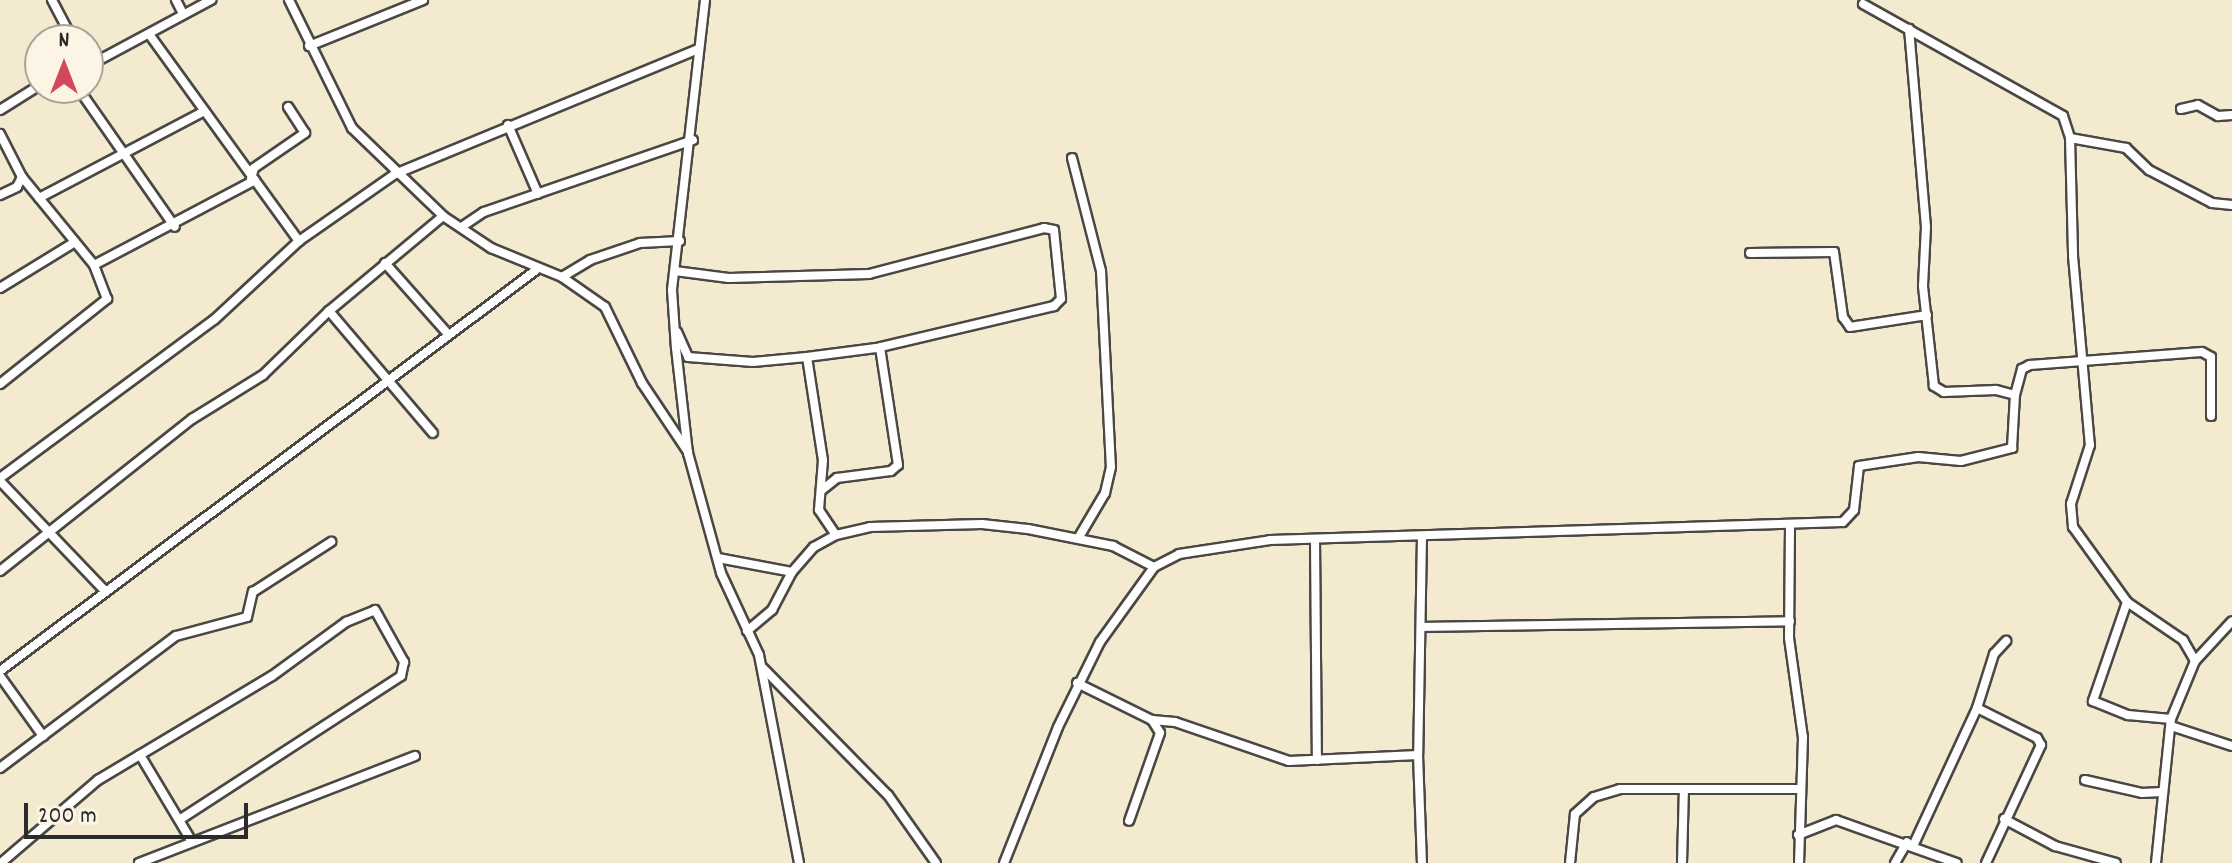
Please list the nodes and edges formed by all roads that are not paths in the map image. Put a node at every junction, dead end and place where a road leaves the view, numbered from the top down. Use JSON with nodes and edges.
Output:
{"nodes":[{"id":1,"x":52,"y":0,"type":"edge"},
{"id":2,"x":176,"y":0,"type":"edge"},
{"id":3,"x":211,"y":0,"type":"edge"},
{"id":4,"x":289,"y":0,"type":"edge"},
{"id":5,"x":423,"y":0,"type":"edge"},
{"id":6,"x":705,"y":0,"type":"edge"},
{"id":7,"x":1863,"y":4,"type":"dead end"},
{"id":8,"x":182,"y":12,"type":"junction"},
{"id":9,"x":65,"y":24,"type":"edge"},
{"id":10,"x":1909,"y":29,"type":"junction"},
{"id":11,"x":149,"y":34,"type":"junction"},
{"id":12,"x":309,"y":46,"type":"junction"},
{"id":13,"x":698,"y":49,"type":"junction"},
{"id":14,"x":104,"y":58,"type":"edge"},
{"id":15,"x":24,"y":95,"type":"edge"},
{"id":16,"x":89,"y":104,"type":"edge"},
{"id":17,"x":288,"y":107,"type":"dead end"},
{"id":18,"x":2181,"y":109,"type":"dead end"},
{"id":19,"x":0,"y":110,"type":"edge"},
{"id":20,"x":205,"y":111,"type":"junction"},
{"id":21,"x":2232,"y":115,"type":"edge"},
{"id":22,"x":508,"y":125,"type":"junction"},
{"id":23,"x":0,"y":134,"type":"edge"},
{"id":24,"x":2070,"y":138,"type":"junction"},
{"id":25,"x":693,"y":140,"type":"junction"},
{"id":26,"x":123,"y":153,"type":"junction"},
{"id":27,"x":1072,"y":158,"type":"dead end"},
{"id":28,"x":395,"y":174,"type":"junction"},
{"id":29,"x":22,"y":177,"type":"junction"},
{"id":30,"x":252,"y":179,"type":"junction"},
{"id":31,"x":538,"y":194,"type":"junction"},
{"id":32,"x":0,"y":195,"type":"edge"},
{"id":33,"x":39,"y":198,"type":"junction"},
{"id":34,"x":2232,"y":205,"type":"edge"},
{"id":35,"x":443,"y":216,"type":"junction"},
{"id":36,"x":463,"y":226,"type":"junction"},
{"id":37,"x":175,"y":227,"type":"junction"},
{"id":38,"x":299,"y":241,"type":"junction"},
{"id":39,"x":680,"y":241,"type":"junction"},
{"id":40,"x":75,"y":242,"type":"junction"},
{"id":41,"x":1750,"y":253,"type":"dead end"},
{"id":42,"x":385,"y":263,"type":"junction"},
{"id":43,"x":94,"y":265,"type":"junction"},
{"id":44,"x":536,"y":270,"type":"junction"},
{"id":45,"x":675,"y":271,"type":"junction"},
{"id":46,"x":562,"y":277,"type":"junction"},
{"id":47,"x":0,"y":288,"type":"edge"},
{"id":48,"x":329,"y":311,"type":"junction"},
{"id":49,"x":1927,"y":315,"type":"junction"},
{"id":50,"x":675,"y":328,"type":"junction"},
{"id":51,"x":449,"y":335,"type":"junction"},
{"id":52,"x":880,"y":347,"type":"junction"},
{"id":53,"x":807,"y":357,"type":"junction"},
{"id":54,"x":2085,"y":363,"type":"junction"},
{"id":55,"x":389,"y":382,"type":"junction"},
{"id":56,"x":0,"y":384,"type":"edge"},
{"id":57,"x":2015,"y":395,"type":"junction"},
{"id":58,"x":2211,"y":416,"type":"dead end"},
{"id":59,"x":433,"y":433,"type":"dead end"},
{"id":60,"x":688,"y":453,"type":"junction"},
{"id":61,"x":0,"y":480,"type":"edge"},
{"id":62,"x":821,"y":491,"type":"junction"},
{"id":63,"x":1790,"y":526,"type":"junction"},
{"id":64,"x":52,"y":530,"type":"junction"},
{"id":65,"x":836,"y":535,"type":"junction"},
{"id":66,"x":1422,"y":536,"type":"junction"},
{"id":67,"x":1079,"y":537,"type":"junction"},
{"id":68,"x":1315,"y":540,"type":"junction"},
{"id":69,"x":331,"y":542,"type":"dead end"},
{"id":70,"x":718,"y":558,"type":"junction"},
{"id":71,"x":1154,"y":567,"type":"junction"},
{"id":72,"x":0,"y":571,"type":"edge"},
{"id":73,"x":792,"y":572,"type":"junction"},
{"id":74,"x":106,"y":592,"type":"junction"},
{"id":75,"x":2127,"y":602,"type":"junction"},
{"id":76,"x":1790,"y":621,"type":"junction"},
{"id":77,"x":2232,"y":621,"type":"edge"},
{"id":78,"x":1423,"y":627,"type":"junction"},
{"id":79,"x":747,"y":631,"type":"junction"},
{"id":80,"x":2006,"y":641,"type":"dead end"},
{"id":81,"x":2195,"y":661,"type":"junction"},
{"id":82,"x":762,"y":668,"type":"junction"},
{"id":83,"x":0,"y":674,"type":"edge"},
{"id":84,"x":1077,"y":683,"type":"junction"},
{"id":85,"x":1977,"y":708,"type":"junction"},
{"id":86,"x":1152,"y":720,"type":"junction"},
{"id":87,"x":2171,"y":723,"type":"junction"},
{"id":88,"x":43,"y":736,"type":"junction"},
{"id":89,"x":2232,"y":746,"type":"edge"},
{"id":90,"x":140,"y":755,"type":"junction"},
{"id":91,"x":1418,"y":755,"type":"junction"},
{"id":92,"x":415,"y":756,"type":"dead end"},
{"id":93,"x":1317,"y":760,"type":"junction"},
{"id":94,"x":0,"y":768,"type":"edge"},
{"id":95,"x":2085,"y":780,"type":"dead end"},
{"id":96,"x":1684,"y":789,"type":"junction"},
{"id":97,"x":1797,"y":789,"type":"junction"},
{"id":98,"x":2162,"y":792,"type":"junction"},
{"id":99,"x":181,"y":819,"type":"junction"},
{"id":100,"x":2004,"y":819,"type":"junction"},
{"id":101,"x":1129,"y":821,"type":"dead end"},
{"id":102,"x":1798,"y":835,"type":"junction"},
{"id":103,"x":192,"y":842,"type":"junction"},
{"id":104,"x":1910,"y":844,"type":"junction"},
{"id":105,"x":2068,"y":850,"type":"junction"},
{"id":106,"x":1,"y":863,"type":"edge"},
{"id":107,"x":139,"y":863,"type":"edge"},
{"id":108,"x":799,"y":863,"type":"edge"},
{"id":109,"x":936,"y":863,"type":"edge"},
{"id":110,"x":1004,"y":863,"type":"edge"},
{"id":111,"x":1422,"y":863,"type":"edge"},
{"id":112,"x":1570,"y":863,"type":"edge"},
{"id":113,"x":1682,"y":863,"type":"edge"},
{"id":114,"x":1799,"y":863,"type":"edge"},
{"id":115,"x":1895,"y":863,"type":"edge"},
{"id":116,"x":1957,"y":863,"type":"edge"},
{"id":117,"x":1986,"y":863,"type":"edge"},
{"id":118,"x":2063,"y":863,"type":"edge"},
{"id":119,"x":2116,"y":863,"type":"edge"},
{"id":120,"x":2156,"y":863,"type":"edge"}],
"edges":[{"from":1,"to":9,"type":"street"},
{"from":2,"to":8,"type":"street"},
{"from":3,"to":8,"type":"street"},
{"from":4,"to":12,"type":"street"},
{"from":5,"to":12,"type":"street"},
{"from":6,"to":13,"type":"street"},
{"from":7,"to":10,"type":"street"},
{"from":8,"to":11,"type":"street"},
{"from":10,"to":24,"type":"street"},
{"from":10,"to":49,"type":"street"},
{"from":11,"to":14,"type":"street"},
{"from":11,"to":20,"type":"street"},
{"from":12,"to":28,"type":"street"},
{"from":13,"to":22,"type":"street"},
{"from":13,"to":25,"type":"street"},
{"from":15,"to":19,"type":"street"},
{"from":16,"to":26,"type":"street"},
{"from":17,"to":30,"type":"street"},
{"from":18,"to":21,"type":"street"},
{"from":20,"to":26,"type":"street"},
{"from":20,"to":30,"type":"street"},
{"from":22,"to":28,"type":"street"},
{"from":22,"to":31,"type":"street"},
{"from":23,"to":29,"type":"street"},
{"from":24,"to":34,"type":"street"},
{"from":24,"to":54,"type":"street"},
{"from":25,"to":31,"type":"street"},
{"from":25,"to":39,"type":"street"},
{"from":26,"to":33,"type":"street"},
{"from":26,"to":37,"type":"street"},
{"from":27,"to":67,"type":"street"},
{"from":28,"to":35,"type":"street"},
{"from":28,"to":38,"type":"street"},
{"from":29,"to":32,"type":"street"},
{"from":29,"to":33,"type":"street"},
{"from":30,"to":37,"type":"street"},
{"from":30,"to":38,"type":"street"},
{"from":31,"to":36,"type":"street"},
{"from":33,"to":40,"type":"street"},
{"from":35,"to":36,"type":"street"},
{"from":35,"to":42,"type":"street"},
{"from":36,"to":44,"type":"street"},
{"from":37,"to":43,"type":"street"},
{"from":38,"to":61,"type":"street"},
{"from":39,"to":45,"type":"street"},
{"from":39,"to":46,"type":"street"},
{"from":40,"to":43,"type":"street"},
{"from":40,"to":47,"type":"street"},
{"from":41,"to":49,"type":"street"},
{"from":42,"to":48,"type":"street"},
{"from":42,"to":51,"type":"street"},
{"from":43,"to":56,"type":"street"},
{"from":44,"to":46,"type":"street"},
{"from":44,"to":51,"type":"street"},
{"from":45,"to":50,"type":"street"},
{"from":45,"to":52,"type":"street"},
{"from":46,"to":60,"type":"street"},
{"from":48,"to":55,"type":"street"},
{"from":48,"to":64,"type":"street"},
{"from":49,"to":57,"type":"street"},
{"from":50,"to":53,"type":"street"},
{"from":50,"to":60,"type":"street"},
{"from":51,"to":55,"type":"street"},
{"from":52,"to":53,"type":"street"},
{"from":52,"to":62,"type":"street"},
{"from":53,"to":62,"type":"street"},
{"from":54,"to":57,"type":"street"},
{"from":54,"to":58,"type":"street"},
{"from":54,"to":75,"type":"street"},
{"from":55,"to":59,"type":"street"},
{"from":55,"to":74,"type":"street"},
{"from":57,"to":63,"type":"street"},
{"from":60,"to":70,"type":"street"},
{"from":61,"to":64,"type":"street"},
{"from":62,"to":65,"type":"street"},
{"from":63,"to":66,"type":"street"},
{"from":63,"to":76,"type":"street"},
{"from":64,"to":72,"type":"street"},
{"from":64,"to":74,"type":"street"},
{"from":65,"to":67,"type":"street"},
{"from":65,"to":73,"type":"street"},
{"from":66,"to":68,"type":"street"},
{"from":66,"to":78,"type":"street"},
{"from":67,"to":71,"type":"street"},
{"from":68,"to":71,"type":"street"},
{"from":68,"to":93,"type":"street"},
{"from":69,"to":88,"type":"street"},
{"from":70,"to":73,"type":"street"},
{"from":70,"to":79,"type":"street"},
{"from":71,"to":84,"type":"street"},
{"from":73,"to":79,"type":"street"},
{"from":74,"to":83,"type":"street"},
{"from":75,"to":81,"type":"street"},
{"from":75,"to":87,"type":"street"},
{"from":76,"to":78,"type":"street"},
{"from":76,"to":97,"type":"street"},
{"from":77,"to":81,"type":"street"},
{"from":78,"to":91,"type":"street"},
{"from":79,"to":82,"type":"street"},
{"from":80,"to":85,"type":"street"},
{"from":81,"to":87,"type":"street"},
{"from":82,"to":108,"type":"street"},
{"from":82,"to":109,"type":"street"},
{"from":83,"to":88,"type":"street"},
{"from":84,"to":86,"type":"street"},
{"from":84,"to":110,"type":"street"},
{"from":85,"to":100,"type":"street"},
{"from":85,"to":104,"type":"street"},
{"from":86,"to":93,"type":"street"},
{"from":86,"to":101,"type":"street"},
{"from":87,"to":89,"type":"street"},
{"from":87,"to":98,"type":"street"},
{"from":88,"to":94,"type":"street"},
{"from":90,"to":99,"type":"street"},
{"from":90,"to":99,"type":"street"},
{"from":90,"to":106,"type":"street"},
{"from":91,"to":93,"type":"street"},
{"from":91,"to":111,"type":"street"},
{"from":92,"to":103,"type":"street"},
{"from":95,"to":98,"type":"street"},
{"from":96,"to":97,"type":"street"},
{"from":96,"to":112,"type":"street"},
{"from":96,"to":113,"type":"street"},
{"from":97,"to":102,"type":"street"},
{"from":98,"to":120,"type":"street"},
{"from":99,"to":103,"type":"street"},
{"from":100,"to":105,"type":"street"},
{"from":100,"to":117,"type":"street"},
{"from":102,"to":104,"type":"street"},
{"from":102,"to":114,"type":"street"},
{"from":103,"to":107,"type":"street"},
{"from":104,"to":115,"type":"street"},
{"from":104,"to":116,"type":"street"},
{"from":105,"to":118,"type":"street"},
{"from":105,"to":119,"type":"street"}]}
